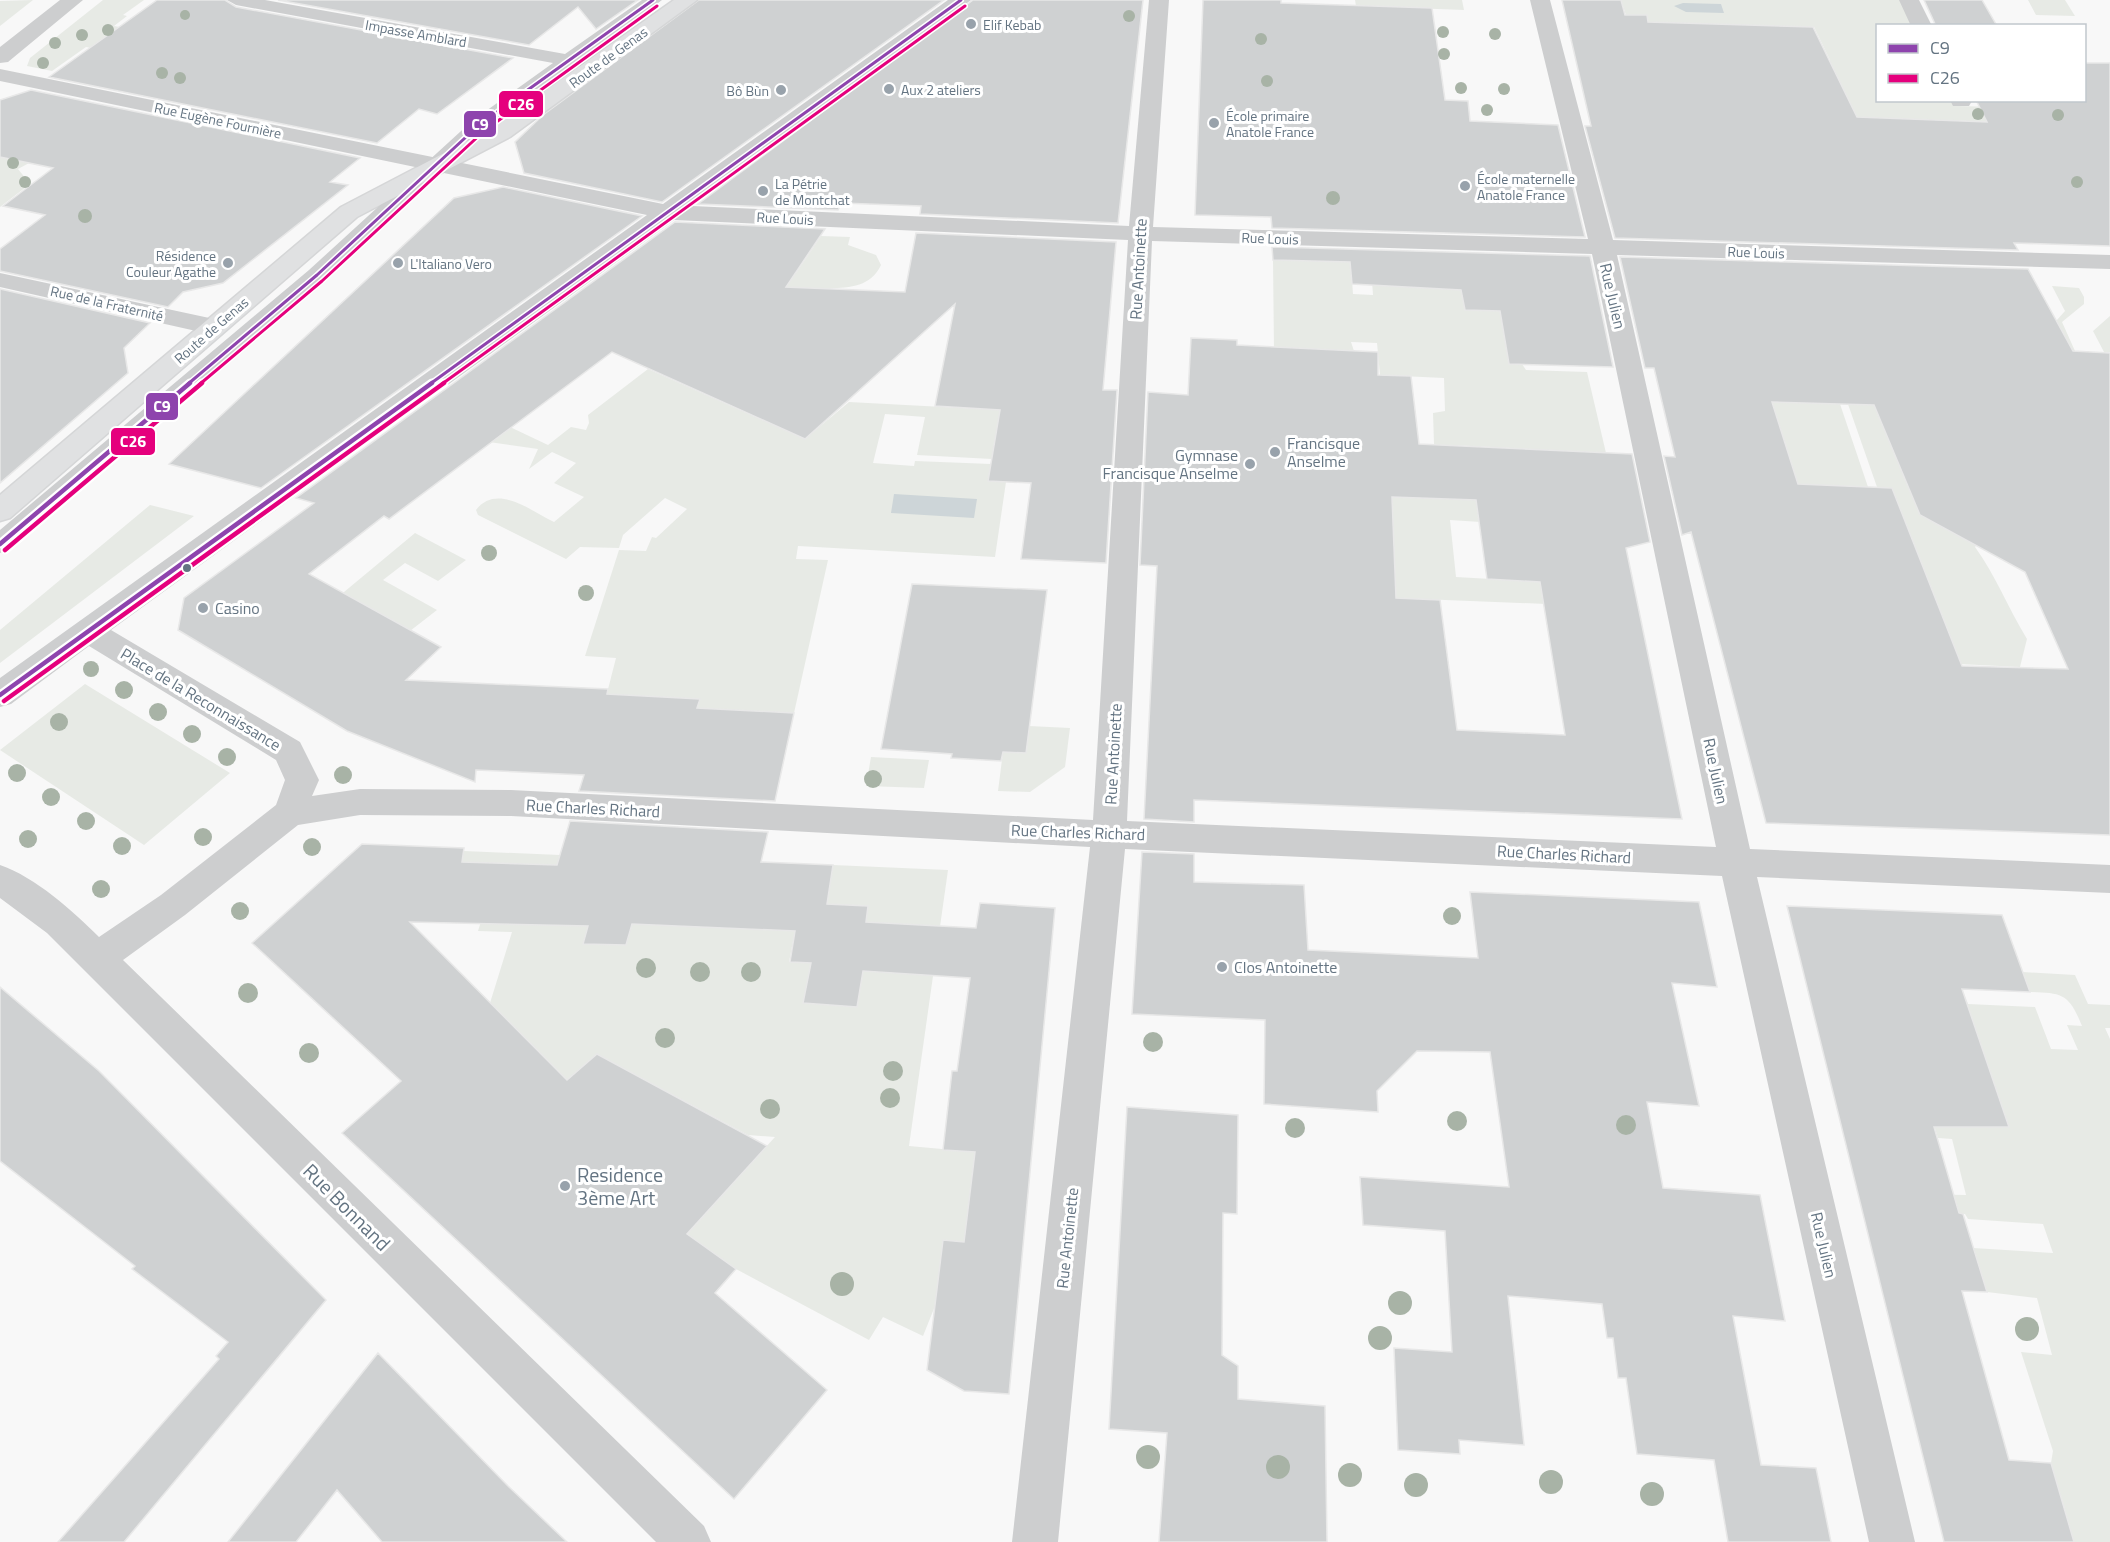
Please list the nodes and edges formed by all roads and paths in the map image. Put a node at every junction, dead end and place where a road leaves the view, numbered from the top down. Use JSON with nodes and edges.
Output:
{"nodes":[{"id":1,"x":72,"y":0,"type":"edge"},
{"id":2,"x":236,"y":0,"type":"edge"},
{"id":3,"x":653,"y":0,"type":"edge"},
{"id":4,"x":687,"y":0,"type":"edge"},
{"id":5,"x":961,"y":0,"type":"edge"},
{"id":6,"x":1159,"y":0,"type":"edge"},
{"id":7,"x":1540,"y":0,"type":"edge"},
{"id":8,"x":1909,"y":0,"type":"edge"},
{"id":9,"x":1921,"y":24,"type":"edge"},
{"id":10,"x":0,"y":57,"type":"edge"},
{"id":11,"x":567,"y":60,"type":"junction"},
{"id":12,"x":596,"y":66,"type":"junction"},
{"id":13,"x":0,"y":75,"type":"edge"},
{"id":14,"x":435,"y":166,"type":"junction"},
{"id":15,"x":666,"y":212,"type":"junction"},
{"id":16,"x":1140,"y":234,"type":"junction"},
{"id":17,"x":1602,"y":248,"type":"junction"},
{"id":18,"x":2110,"y":262,"type":"edge"},
{"id":19,"x":0,"y":280,"type":"edge"},
{"id":20,"x":214,"y":327,"type":"junction"},
{"id":21,"x":0,"y":512,"type":"edge"},
{"id":22,"x":0,"y":544,"type":"edge"},
{"id":23,"x":88,"y":631,"type":"junction"},
{"id":24,"x":0,"y":695,"type":"edge"},
{"id":25,"x":289,"y":813,"type":"junction"},
{"id":26,"x":1109,"y":833,"type":"junction"},
{"id":27,"x":1736,"y":861,"type":"junction"},
{"id":28,"x":0,"y":879,"type":"edge"},
{"id":29,"x":2110,"y":879,"type":"edge"},
{"id":30,"x":96,"y":959,"type":"junction"},
{"id":31,"x":688,"y":1542,"type":"edge"},
{"id":32,"x":1035,"y":1542,"type":"edge"},
{"id":33,"x":1892,"y":1542,"type":"edge"}],
"edges":[{"from":1,"to":10,"type":"street"},
{"from":2,"to":11,"type":"lane","name":"Impasse Amblard"},
{"from":3,"to":11,"type":"lane","name":"Route de Genas"},
{"from":4,"to":12,"type":"main road","name":"Route de Genas"},
{"from":5,"to":15,"type":"street"},
{"from":6,"to":16,"type":"street","name":"Rue Antoinette"},
{"from":7,"to":17,"type":"street","name":"Rue Julien"},
{"from":8,"to":9,"type":"street"},
{"from":11,"to":12,"type":"lane","name":"Impasse Amblard"},
{"from":11,"to":14,"type":"lane","name":"Route de Genas"},
{"from":12,"to":14,"type":"main road","name":"Route de Genas"},
{"from":13,"to":14,"type":"street","name":"Rue Eugène Fournière"},
{"from":14,"to":15,"type":"street","name":"Rue Louis"},
{"from":14,"to":20,"type":"main road","name":"Route de Genas"},
{"from":14,"to":22,"type":"lane","name":"Route de Genas"},
{"from":15,"to":16,"type":"street","name":"Rue Louis"},
{"from":15,"to":23,"type":"street"},
{"from":16,"to":17,"type":"street","name":"Rue Louis"},
{"from":16,"to":26,"type":"street","name":"Rue Antoinette"},
{"from":17,"to":18,"type":"street","name":"Rue Louis"},
{"from":17,"to":27,"type":"street","name":"Rue Julien"},
{"from":19,"to":20,"type":"street","name":"Rue de la Fraternité"},
{"from":20,"to":21,"type":"main road","name":"Route de Genas"},
{"from":23,"to":24,"type":"street"},
{"from":23,"to":25,"type":"street","name":"Place de la Reconnaissance"},
{"from":25,"to":26,"type":"street","name":"Rue Charles Richard"},
{"from":25,"to":30,"type":"street","name":"Rue Charles Richard"},
{"from":26,"to":27,"type":"street","name":"Rue Charles Richard"},
{"from":26,"to":32,"type":"street","name":"Rue Antoinette"},
{"from":27,"to":29,"type":"street","name":"Rue Charles Richard"},
{"from":27,"to":33,"type":"street","name":"Rue Julien"},
{"from":28,"to":30,"type":"street","name":"Rue Bonnand"},
{"from":30,"to":31,"type":"street","name":"Rue Bonnand"}]}
